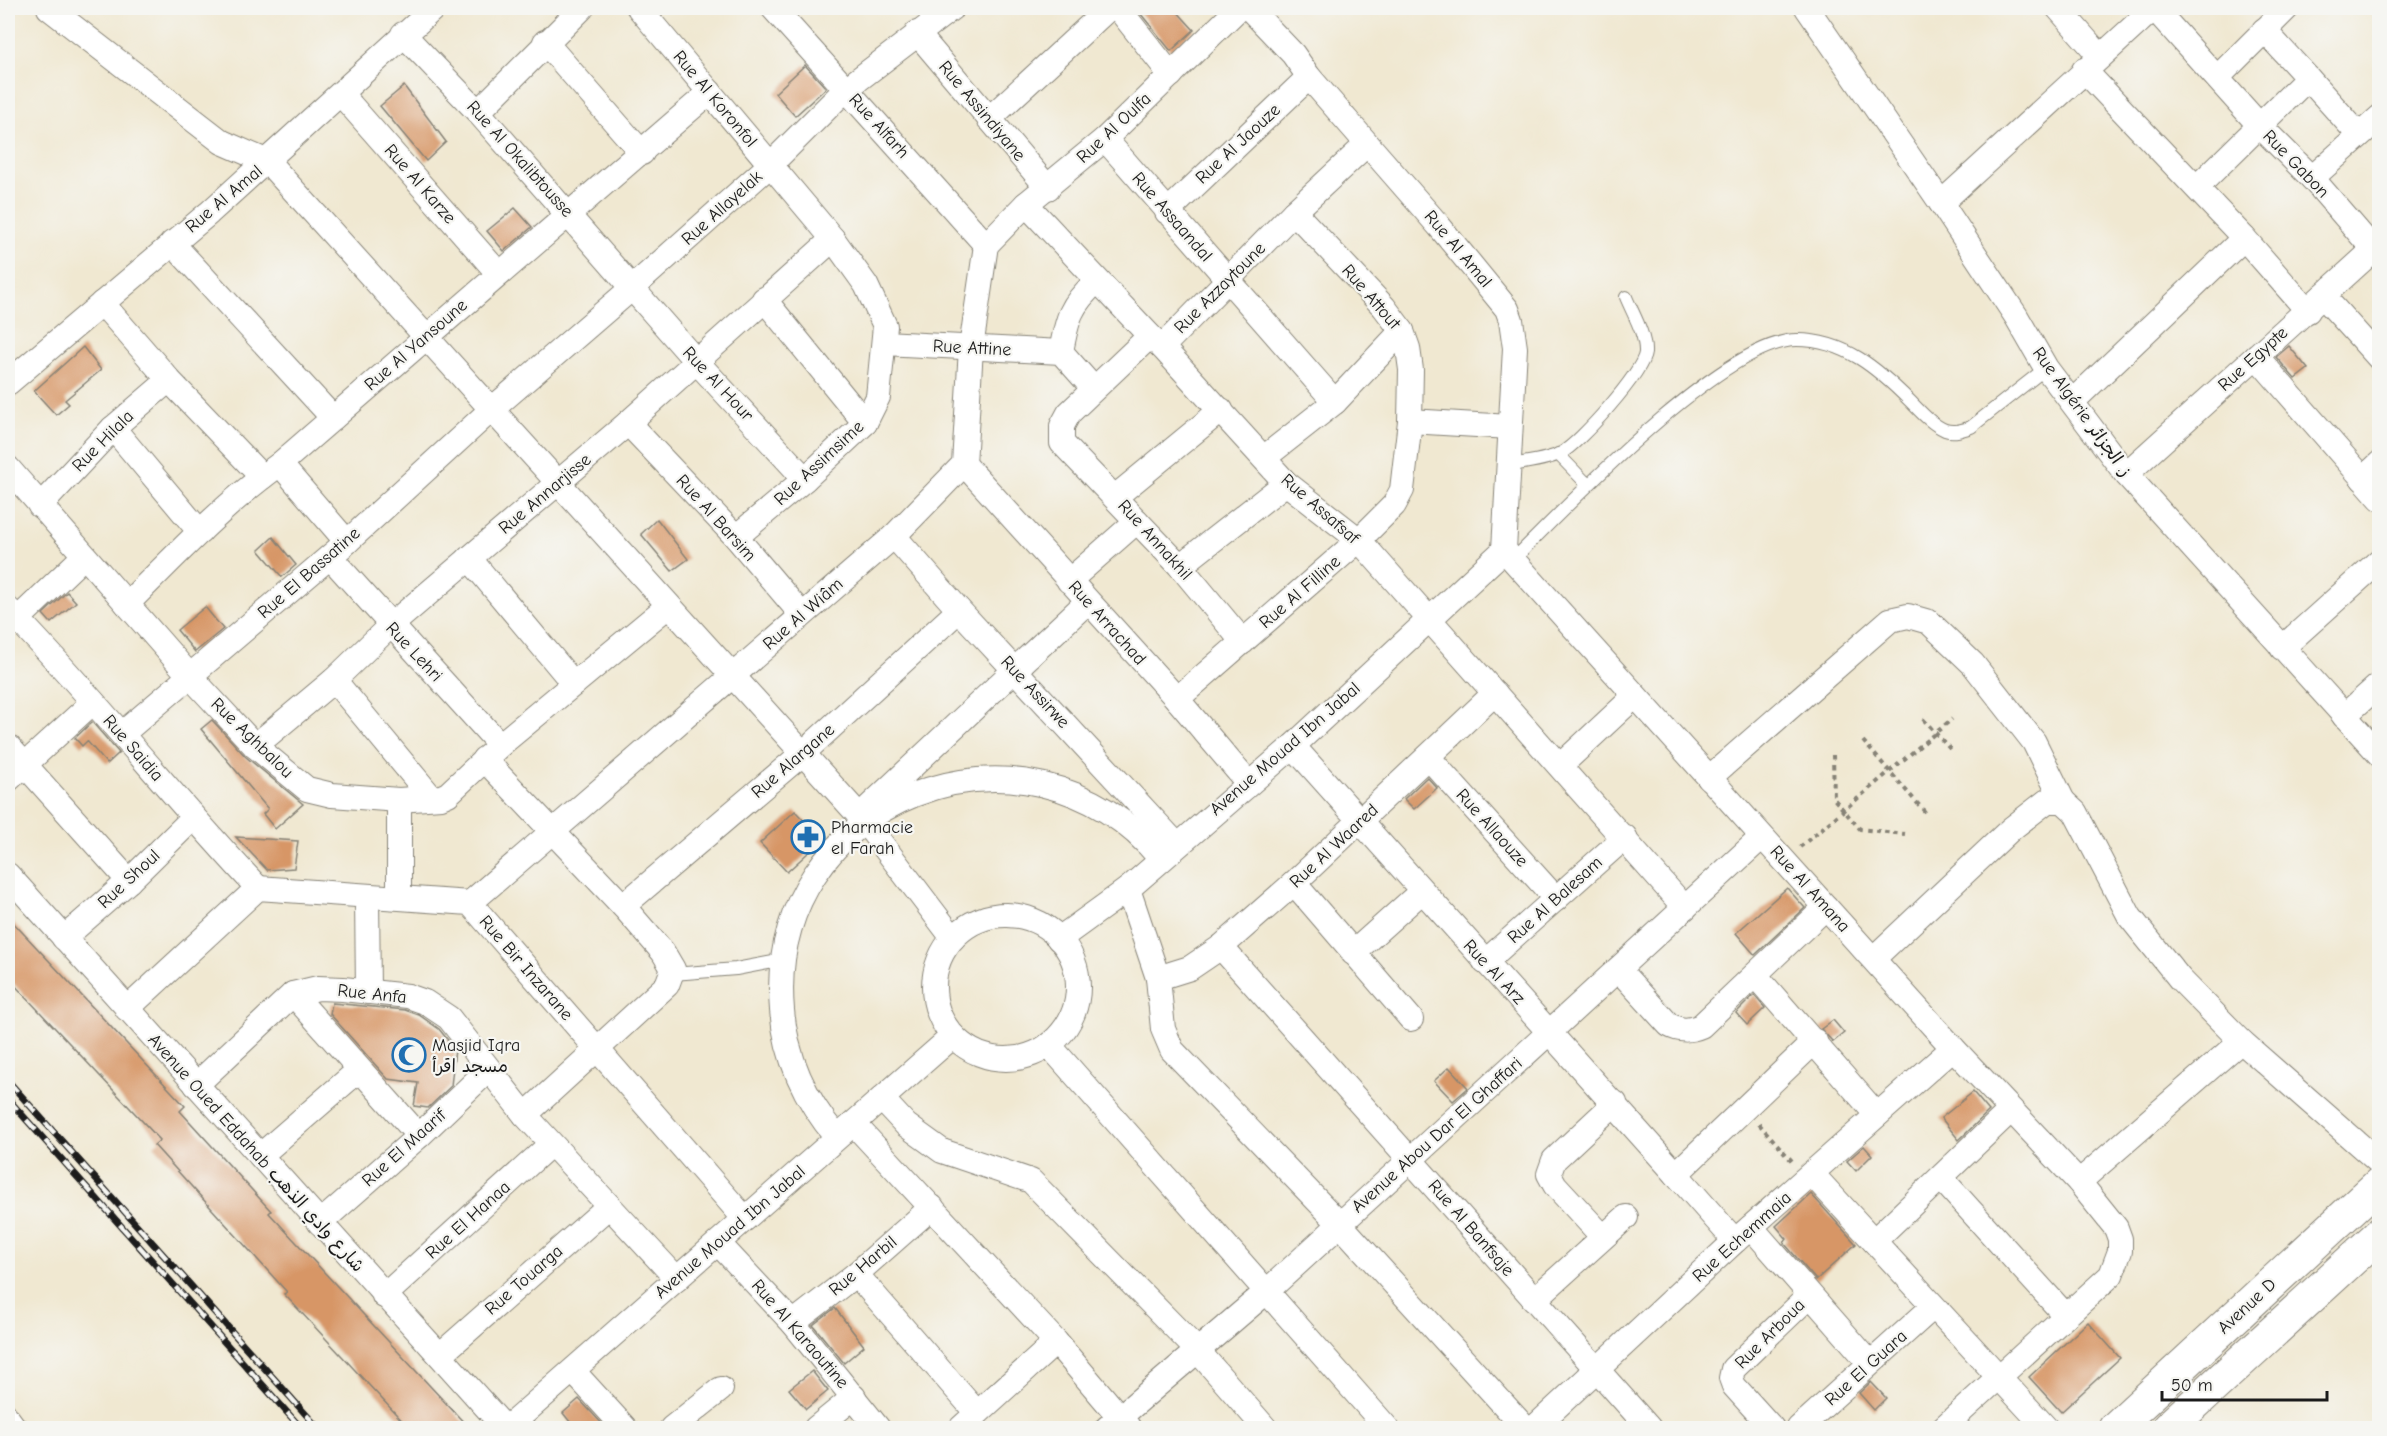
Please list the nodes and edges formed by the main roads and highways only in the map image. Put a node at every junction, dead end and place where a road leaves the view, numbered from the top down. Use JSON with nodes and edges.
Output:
{"nodes":[{"id":1,"x":2379,"y":1183,"type":"edge"},
{"id":2,"x":2379,"y":1234,"type":"edge"},
{"id":3,"x":2115,"y":1428,"type":"edge"},
{"id":4,"x":2168,"y":1428,"type":"edge"}],
"edges":[{"from":1,"to":3,"type":"main road","name":"Avenue D"},
{"from":2,"to":4,"type":"main road","name":"Avenue D"}]}
